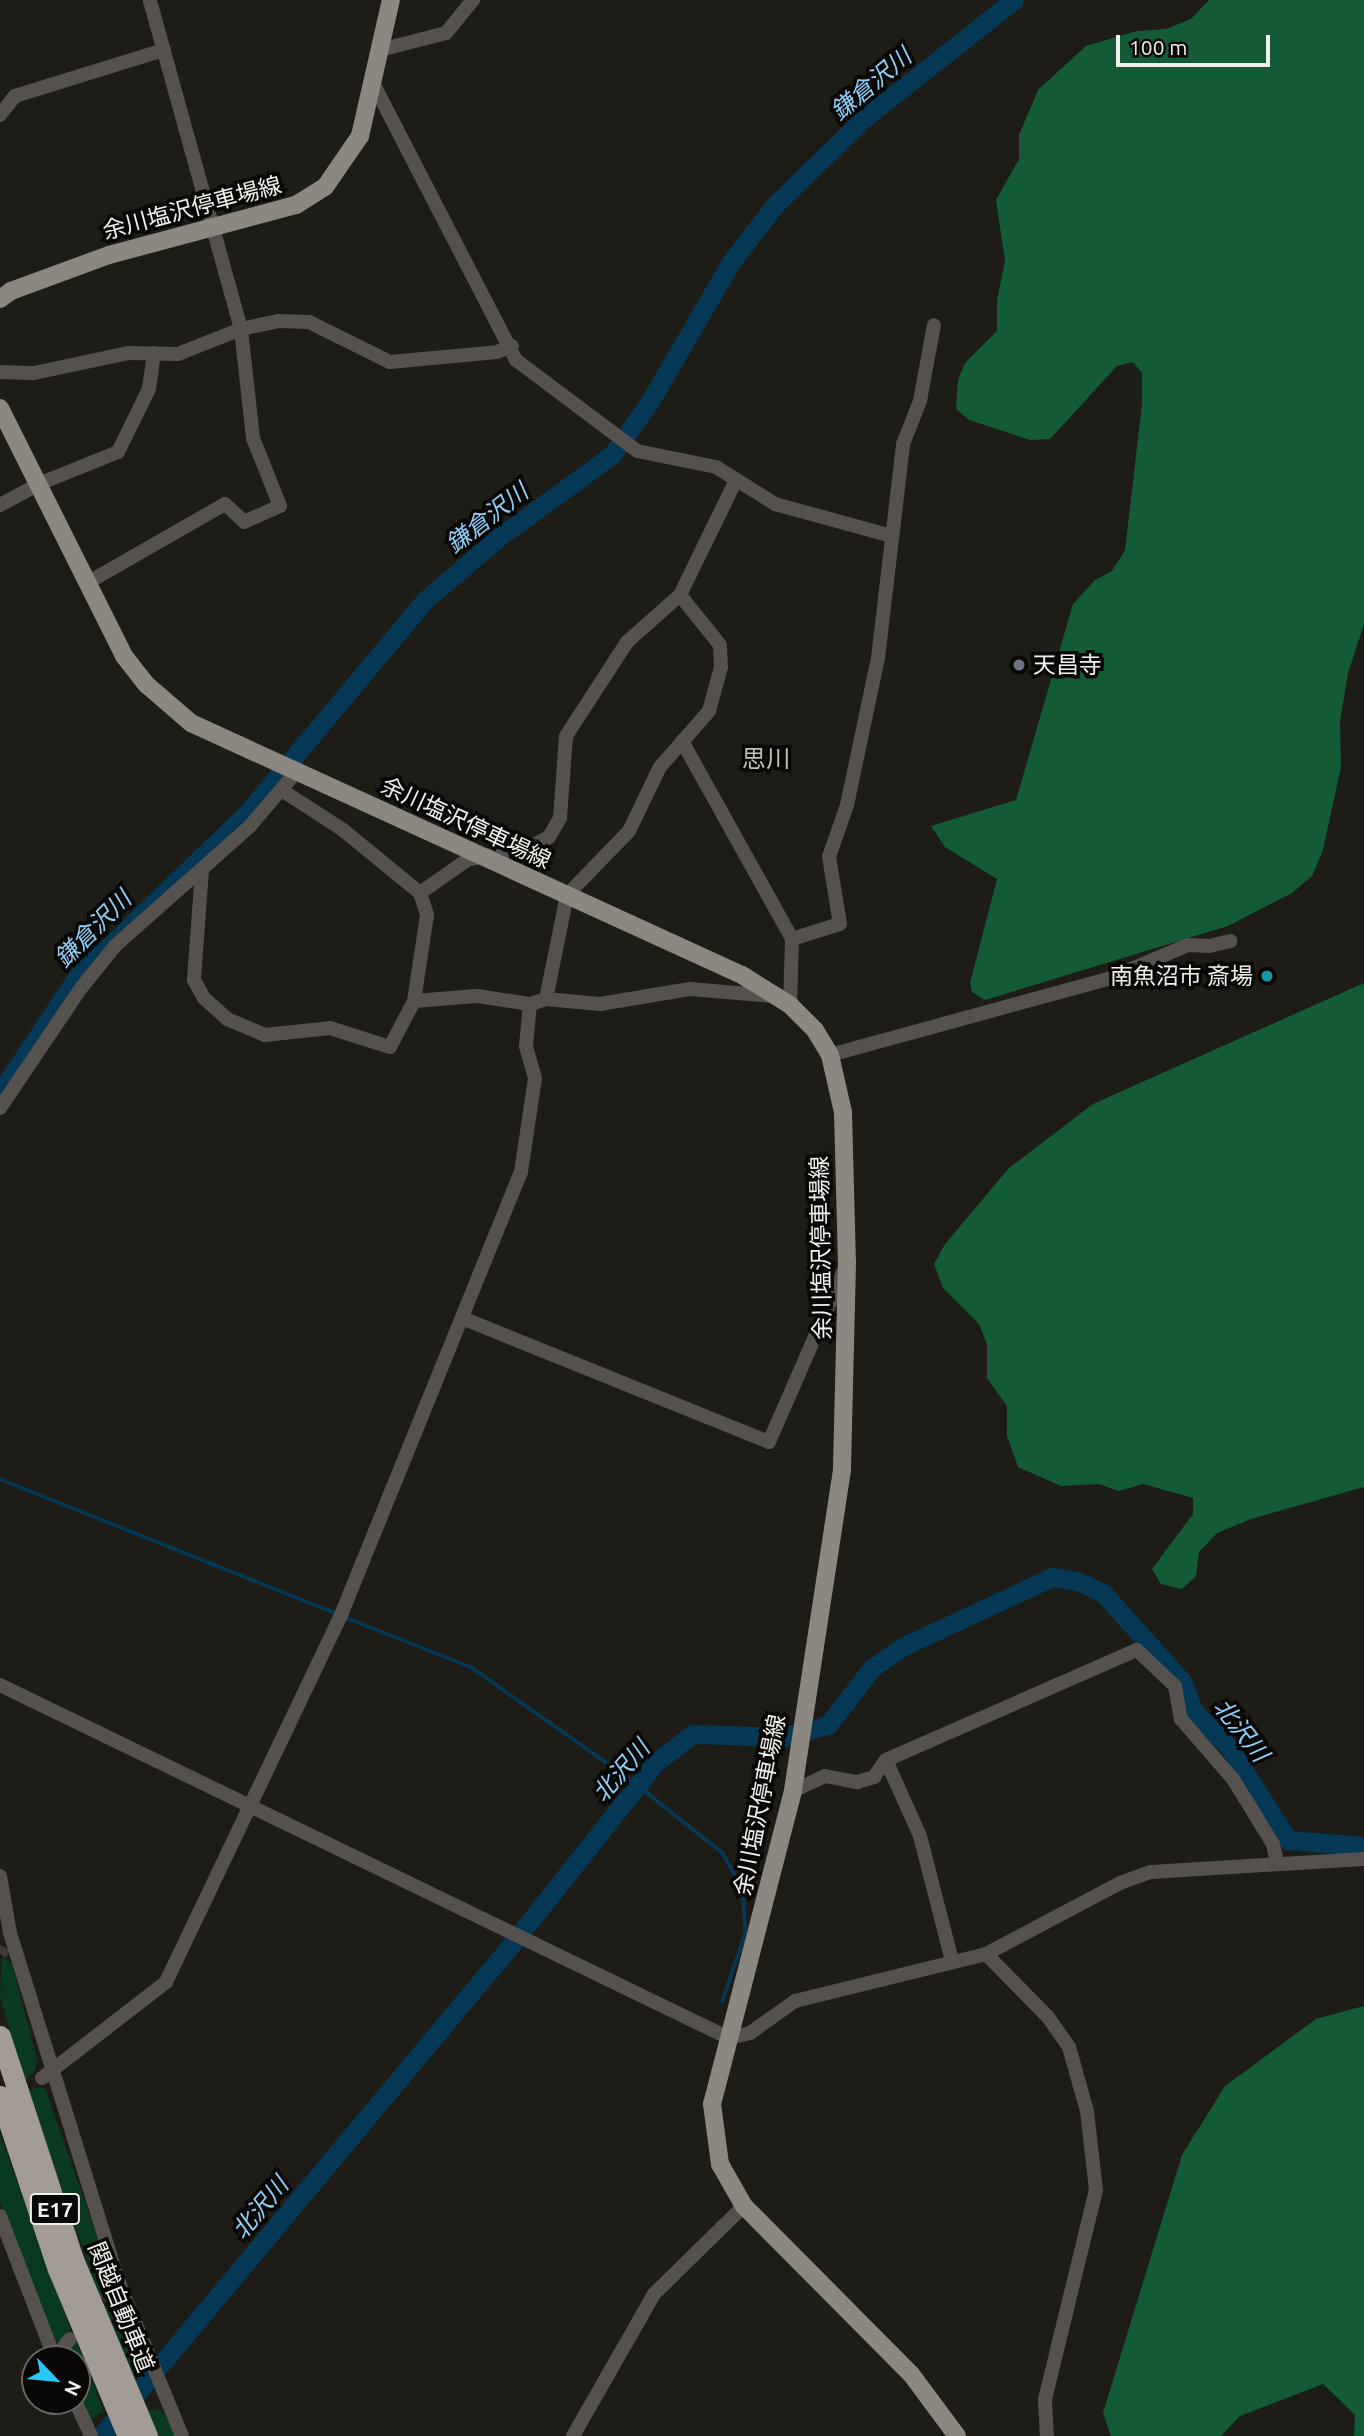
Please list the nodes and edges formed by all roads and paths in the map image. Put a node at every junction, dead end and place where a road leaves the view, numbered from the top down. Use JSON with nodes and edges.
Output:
{"nodes":[{"id":1,"x":150,"y":0,"type":"edge"},
{"id":2,"x":390,"y":0,"type":"edge"},
{"id":3,"x":473,"y":0,"type":"edge"},
{"id":4,"x":164,"y":50,"type":"junction"},
{"id":5,"x":380,"y":50,"type":"junction"},
{"id":6,"x":373,"y":83,"type":"junction"},
{"id":7,"x":0,"y":116,"type":"edge"},
{"id":8,"x":214,"y":230,"type":"junction"},
{"id":9,"x":0,"y":299,"type":"edge"},
{"id":10,"x":934,"y":326,"type":"dead end"},
{"id":11,"x":241,"y":329,"type":"junction"},
{"id":12,"x":512,"y":346,"type":"junction"},
{"id":13,"x":154,"y":353,"type":"junction"},
{"id":14,"x":0,"y":372,"type":"edge"},
{"id":15,"x":0,"y":408,"type":"edge"},
{"id":16,"x":735,"y":482,"type":"junction"},
{"id":17,"x":41,"y":483,"type":"junction"},
{"id":18,"x":0,"y":505,"type":"edge"},
{"id":19,"x":892,"y":536,"type":"junction"},
{"id":20,"x":87,"y":583,"type":"junction"},
{"id":21,"x":680,"y":595,"type":"junction"},
{"id":22,"x":682,"y":741,"type":"junction"},
{"id":23,"x":296,"y":772,"type":"junction"},
{"id":24,"x":283,"y":791,"type":"junction"},
{"id":25,"x":482,"y":857,"type":"junction"},
{"id":26,"x":202,"y":870,"type":"junction"},
{"id":27,"x":420,"y":893,"type":"junction"},
{"id":28,"x":567,"y":895,"type":"junction"},
{"id":29,"x":792,"y":939,"type":"junction"},
{"id":30,"x":1230,"y":941,"type":"dead end"},
{"id":31,"x":546,"y":999,"type":"junction"},
{"id":32,"x":414,"y":1001,"type":"junction"},
{"id":33,"x":784,"y":1001,"type":"junction"},
{"id":34,"x":530,"y":1004,"type":"junction"},
{"id":35,"x":830,"y":1055,"type":"junction"},
{"id":36,"x":0,"y":1108,"type":"edge"},
{"id":37,"x":847,"y":1263,"type":"junction"},
{"id":38,"x":462,"y":1318,"type":"junction"},
{"id":39,"x":0,"y":1685,"type":"edge"},
{"id":40,"x":887,"y":1760,"type":"junction"},
{"id":41,"x":793,"y":1791,"type":"junction"},
{"id":42,"x":250,"y":1807,"type":"junction"},
{"id":43,"x":1364,"y":1859,"type":"edge"},
{"id":44,"x":1277,"y":1863,"type":"junction"},
{"id":45,"x":0,"y":1876,"type":"edge"},
{"id":46,"x":10,"y":1933,"type":"junction"},
{"id":47,"x":4,"y":1947,"type":"dead end"},
{"id":48,"x":986,"y":1954,"type":"junction"},
{"id":49,"x":952,"y":1961,"type":"junction"},
{"id":50,"x":0,"y":2036,"type":"edge"},
{"id":51,"x":729,"y":2038,"type":"junction"},
{"id":52,"x":48,"y":2074,"type":"junction"},
{"id":53,"x":0,"y":2096,"type":"edge"},
{"id":54,"x":744,"y":2206,"type":"junction"},
{"id":55,"x":0,"y":2216,"type":"edge"},
{"id":56,"x":119,"y":2283,"type":"junction"},
{"id":57,"x":107,"y":2295,"type":"tunnel mouth"},
{"id":58,"x":70,"y":2339,"type":"dead end"},
{"id":59,"x":50,"y":2345,"type":"edge"},
{"id":60,"x":65,"y":2345,"type":"edge"},
{"id":61,"x":114,"y":2384,"type":"junction"},
{"id":62,"x":81,"y":2415,"type":"edge"},
{"id":63,"x":139,"y":2432,"type":"edge"},
{"id":64,"x":91,"y":2436,"type":"edge"},
{"id":65,"x":182,"y":2436,"type":"edge"},
{"id":66,"x":573,"y":2436,"type":"edge"},
{"id":67,"x":957,"y":2436,"type":"edge"},
{"id":68,"x":1047,"y":2436,"type":"edge"}],
"edges":[{"from":1,"to":4,"type":"street"},
{"from":2,"to":5,"type":"main road","name":"余川塩沢停車場線"},
{"from":3,"to":5,"type":"street"},
{"from":4,"to":7,"type":"street"},
{"from":4,"to":8,"type":"street"},
{"from":5,"to":6,"type":"main road","name":"余川塩沢停車場線"},
{"from":6,"to":8,"type":"main road","name":"余川塩沢停車場線"},
{"from":6,"to":12,"type":"street"},
{"from":8,"to":9,"type":"main road","name":"余川塩沢停車場線"},
{"from":8,"to":11,"type":"street"},
{"from":10,"to":19,"type":"street"},
{"from":11,"to":12,"type":"street"},
{"from":11,"to":13,"type":"street"},
{"from":11,"to":20,"type":"street"},
{"from":12,"to":16,"type":"street"},
{"from":13,"to":14,"type":"street"},
{"from":13,"to":17,"type":"street"},
{"from":15,"to":17,"type":"main road","name":"余川塩沢停車場線"},
{"from":16,"to":19,"type":"street"},
{"from":16,"to":21,"type":"street"},
{"from":17,"to":18,"type":"street"},
{"from":17,"to":20,"type":"main road","name":"余川塩沢停車場線"},
{"from":19,"to":29,"type":"street"},
{"from":20,"to":23,"type":"main road","name":"余川塩沢停車場線"},
{"from":21,"to":22,"type":"street"},
{"from":21,"to":25,"type":"street"},
{"from":22,"to":28,"type":"street"},
{"from":22,"to":29,"type":"street"},
{"from":23,"to":24,"type":"street"},
{"from":23,"to":25,"type":"main road","name":"余川塩沢停車場線"},
{"from":24,"to":26,"type":"street"},
{"from":24,"to":27,"type":"street"},
{"from":25,"to":27,"type":"street"},
{"from":25,"to":28,"type":"main road","name":"余川塩沢停車場線"},
{"from":26,"to":32,"type":"street"},
{"from":26,"to":36,"type":"street"},
{"from":27,"to":32,"type":"street"},
{"from":28,"to":31,"type":"street"},
{"from":28,"to":33,"type":"main road","name":"余川塩沢停車場線"},
{"from":29,"to":33,"type":"street"},
{"from":30,"to":35,"type":"street"},
{"from":31,"to":33,"type":"street"},
{"from":31,"to":34,"type":"street"},
{"from":32,"to":34,"type":"street"},
{"from":33,"to":35,"type":"main road","name":"余川塩沢停車場線"},
{"from":34,"to":38,"type":"street"},
{"from":35,"to":37,"type":"main road","name":"余川塩沢停車場線"},
{"from":37,"to":38,"type":"street"},
{"from":37,"to":41,"type":"main road","name":"余川塩沢停車場線"},
{"from":38,"to":42,"type":"street"},
{"from":39,"to":42,"type":"street"},
{"from":40,"to":41,"type":"street"},
{"from":40,"to":44,"type":"street"},
{"from":40,"to":49,"type":"street"},
{"from":41,"to":51,"type":"main road","name":"余川塩沢停車場線"},
{"from":42,"to":51,"type":"street"},
{"from":42,"to":52,"type":"street"},
{"from":43,"to":44,"type":"street"},
{"from":44,"to":48,"type":"street"},
{"from":45,"to":46,"type":"street"},
{"from":46,"to":47,"type":"street"},
{"from":46,"to":52,"type":"street"},
{"from":48,"to":49,"type":"street"},
{"from":48,"to":68,"type":"street"},
{"from":49,"to":51,"type":"street"},
{"from":50,"to":61,"type":"highway","name":"関越自動車道","number":"E17"},
{"from":51,"to":54,"type":"main road","name":"余川塩沢停車場線"},
{"from":52,"to":56,"type":"street"},
{"from":53,"to":61,"type":"highway","name":"関越自動車道","number":"E17"},
{"from":54,"to":66,"type":"street"},
{"from":54,"to":67,"type":"main road","name":"余川塩沢停車場線"},
{"from":55,"to":59,"type":"street"},
{"from":56,"to":57,"type":"street"},
{"from":56,"to":65,"type":"street"},
{"from":58,"to":60,"type":"street"},
{"from":61,"to":63,"type":"highway","name":"関越自動車道","number":"E17"},
{"from":62,"to":64,"type":"street"}]}
